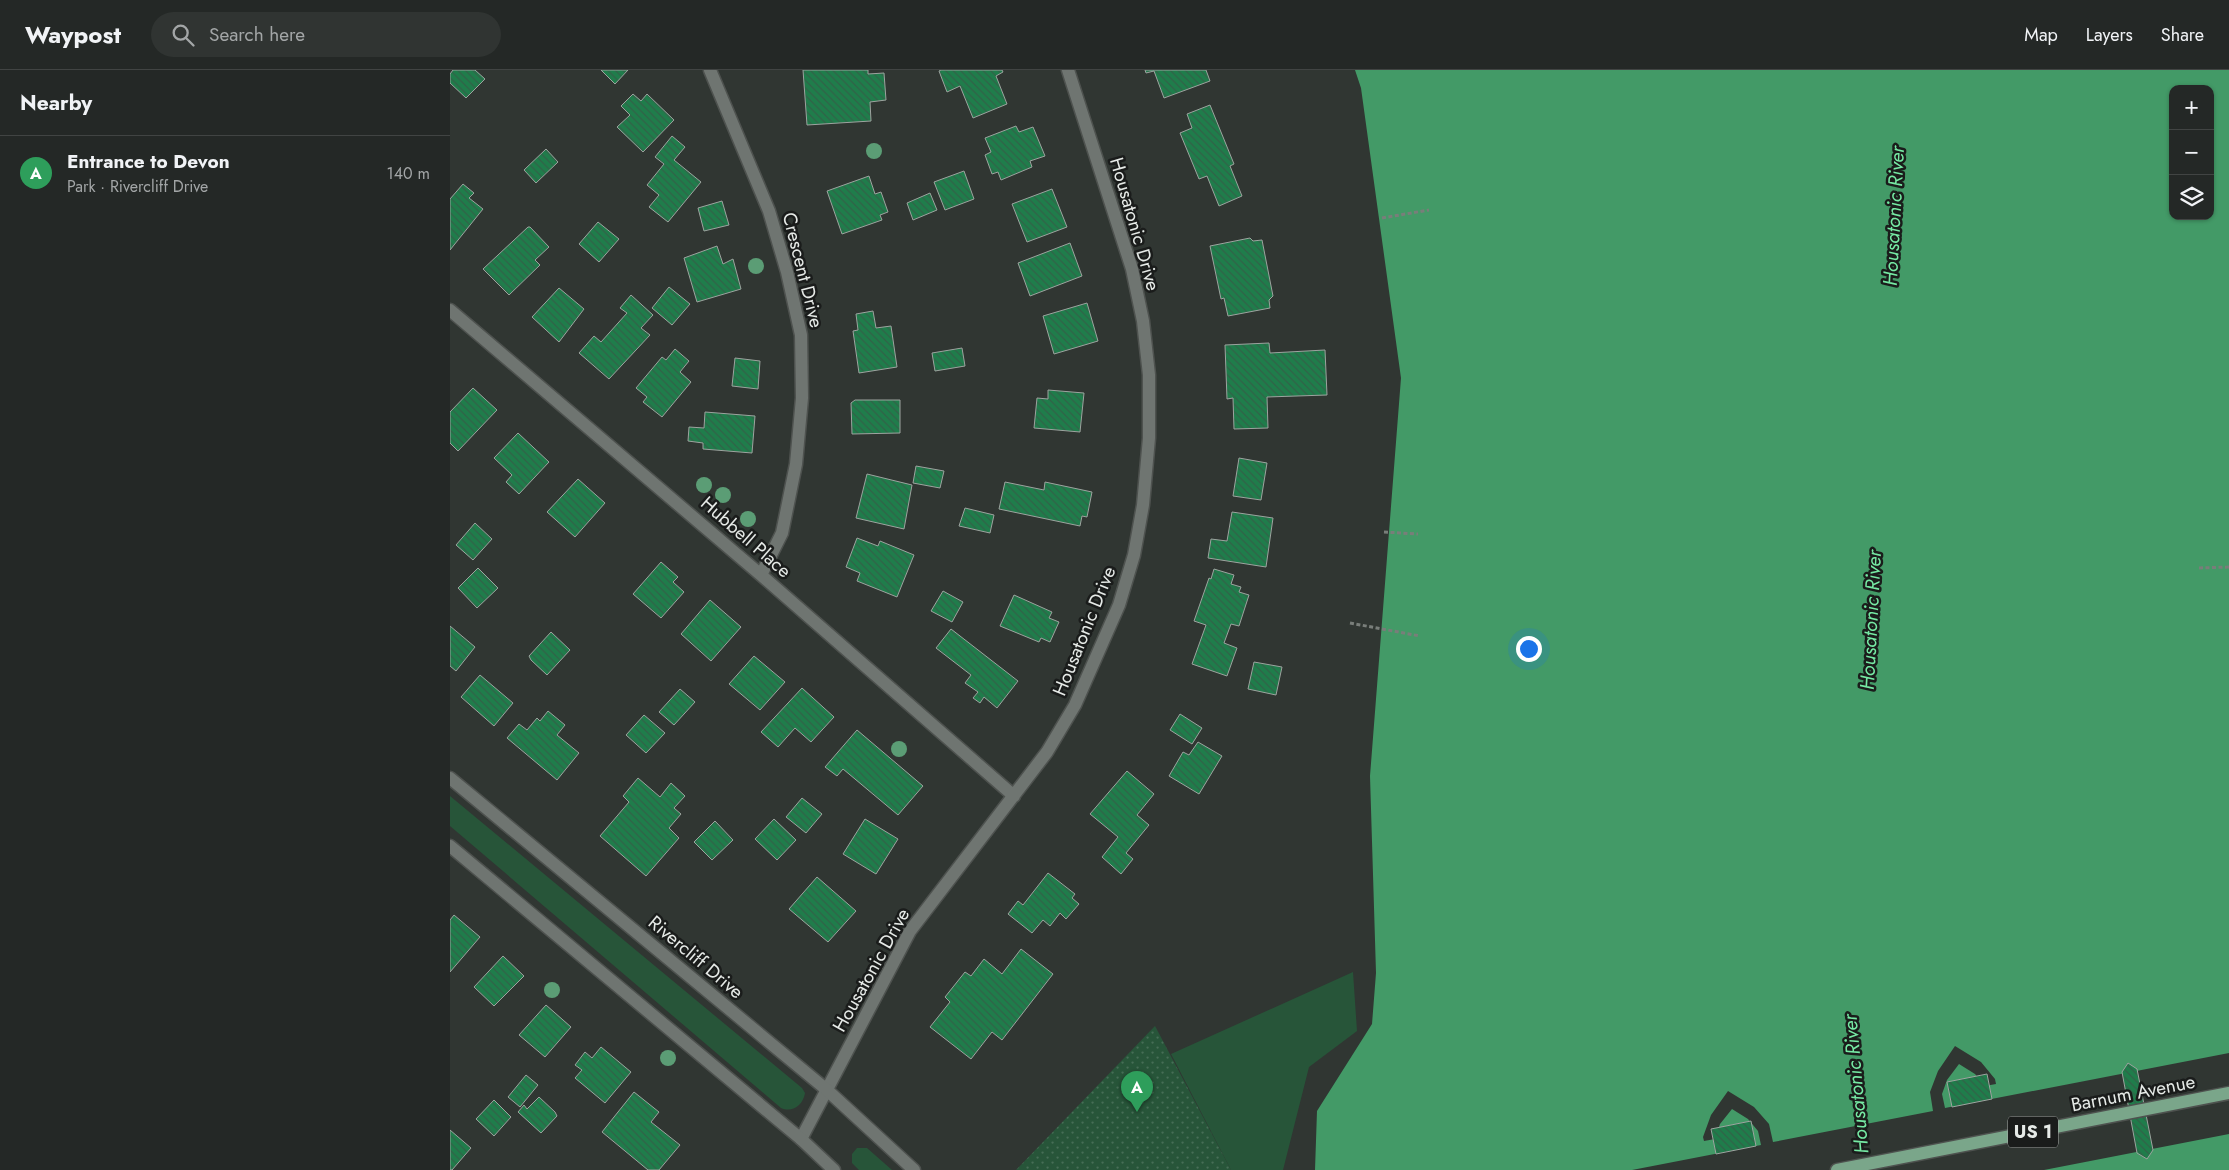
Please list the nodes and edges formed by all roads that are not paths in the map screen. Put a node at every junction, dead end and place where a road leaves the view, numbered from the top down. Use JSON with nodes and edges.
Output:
{"nodes":[{"id":1,"x":710,"y":70,"type":"edge"},
{"id":2,"x":1068,"y":70,"type":"edge"},
{"id":3,"x":450,"y":310,"type":"edge"},
{"id":4,"x":761,"y":575,"type":"junction"},
{"id":5,"x":450,"y":778,"type":"edge"},
{"id":6,"x":1014,"y":796,"type":"junction"},
{"id":7,"x":450,"y":846,"type":"edge"},
{"id":8,"x":827,"y":1090,"type":"junction"},
{"id":9,"x":2229,"y":1093,"type":"edge"},
{"id":10,"x":802,"y":1139,"type":"junction"},
{"id":11,"x":834,"y":1170,"type":"edge"},
{"id":12,"x":914,"y":1170,"type":"edge"},
{"id":13,"x":1837,"y":1170,"type":"edge"}],
"edges":[{"from":1,"to":4,"type":"street","name":"Crescent Drive"},
{"from":2,"to":6,"type":"street","name":"Housatonic Drive"},
{"from":3,"to":4,"type":"street","name":"Hubbell Place"},
{"from":4,"to":6,"type":"street","name":"Hubbell Place"},
{"from":5,"to":8,"type":"street","name":"Rivercliff Drive"},
{"from":6,"to":8,"type":"street","name":"Housatonic Drive"},
{"from":7,"to":10,"type":"street"},
{"from":8,"to":10,"type":"street","name":"Housatonic Drive"},
{"from":8,"to":12,"type":"street","name":"Rivercliff Drive"},
{"from":9,"to":13,"type":"main road","name":"Barnum Avenue","number":"US 1"},
{"from":10,"to":11,"type":"street"}]}
